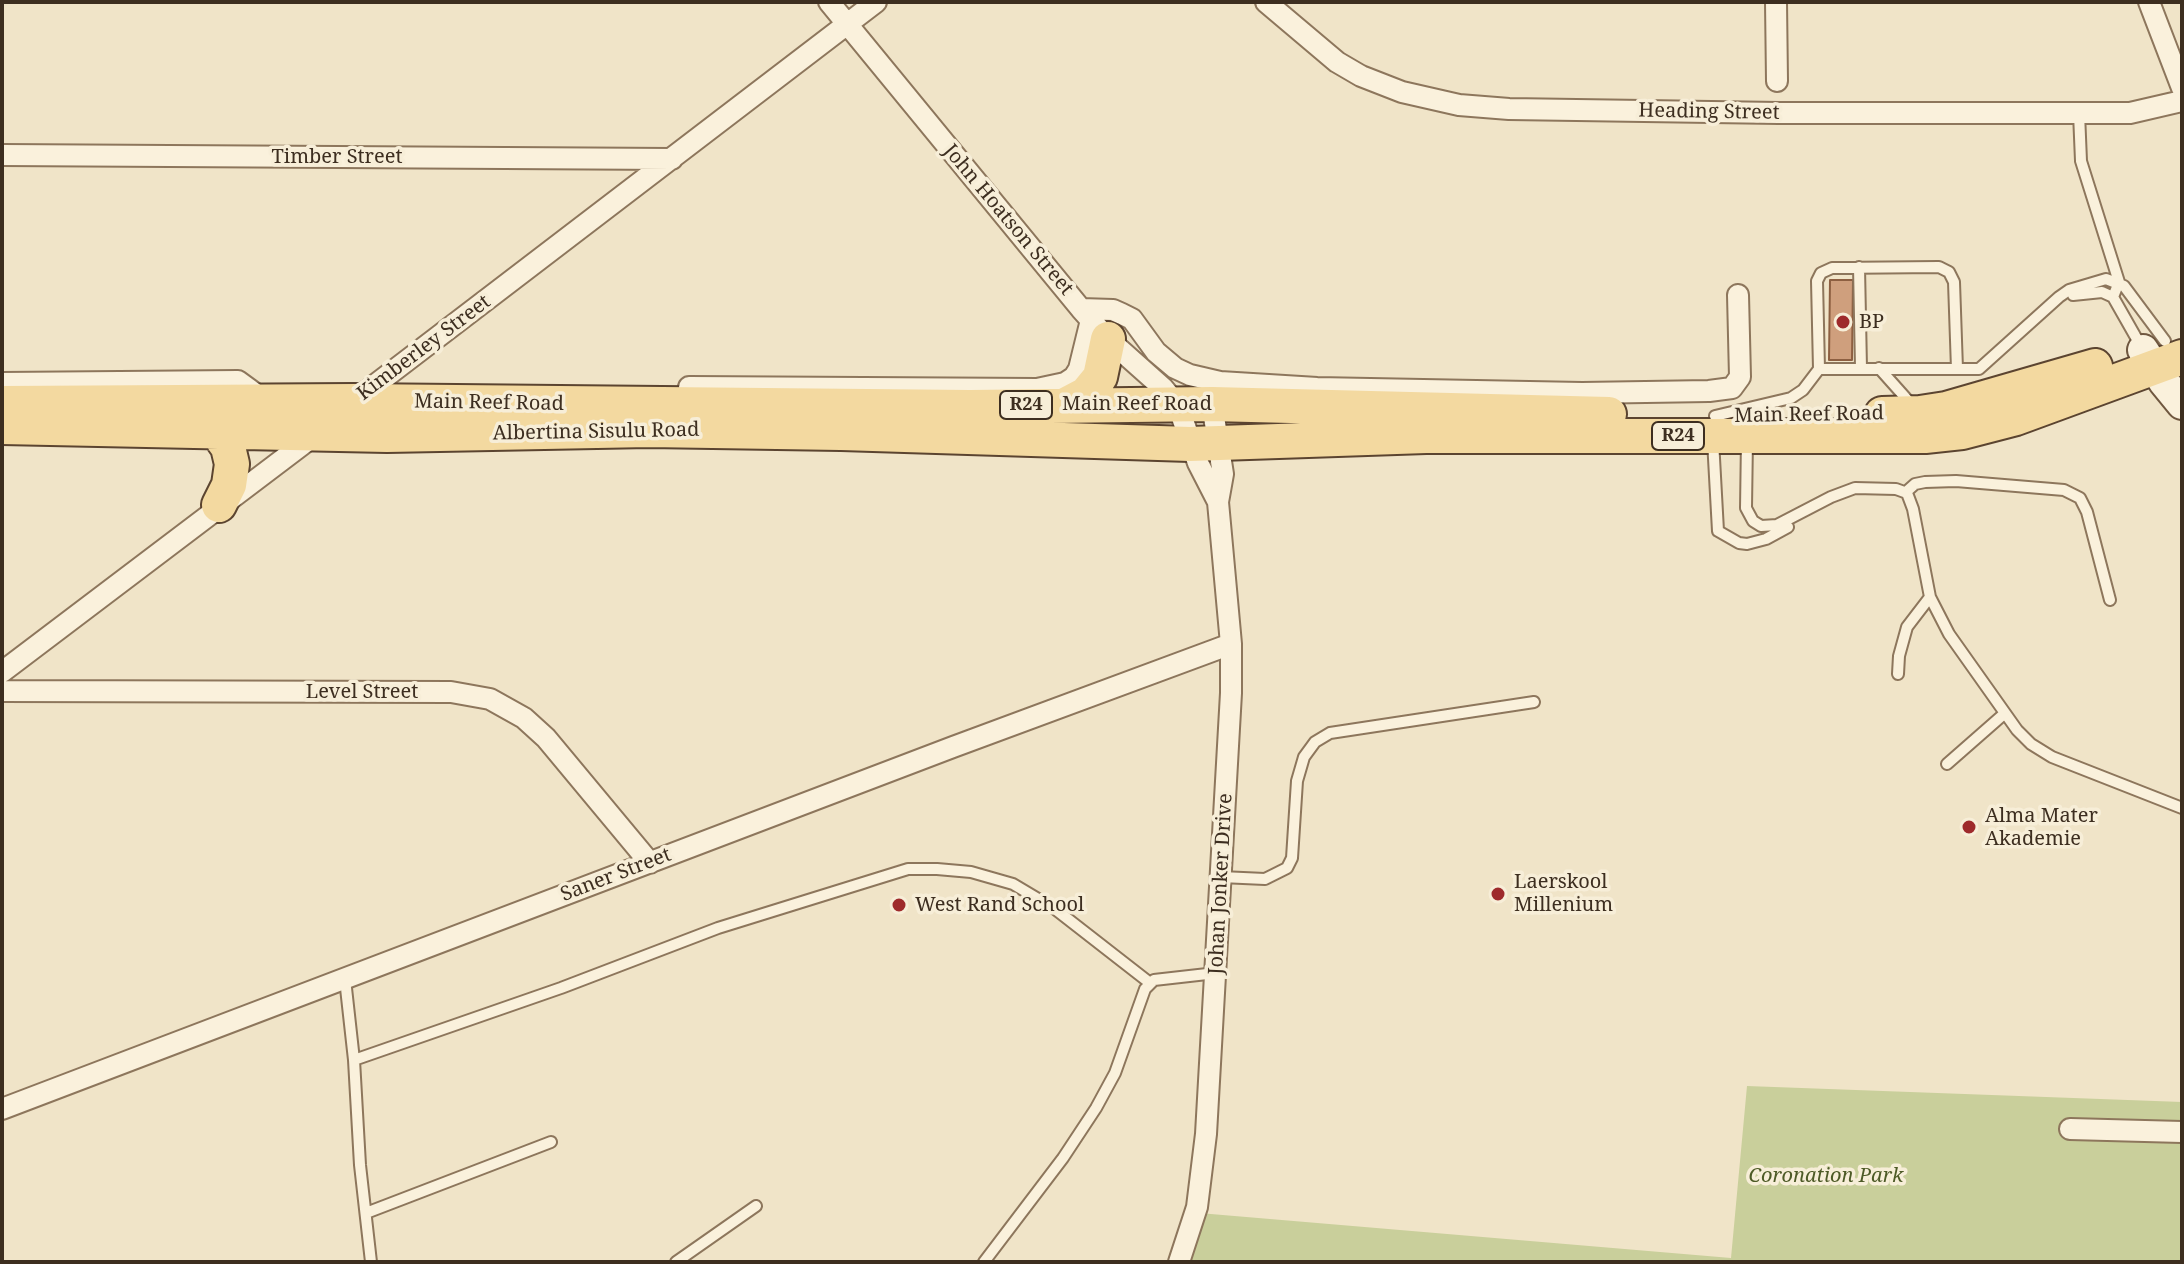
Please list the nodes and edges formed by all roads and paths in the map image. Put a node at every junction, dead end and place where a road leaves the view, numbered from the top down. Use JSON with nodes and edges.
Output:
{"nodes":[{"id":1,"x":829,"y":2,"type":"edge"},
{"id":2,"x":876,"y":2,"type":"edge"},
{"id":3,"x":1266,"y":2,"type":"edge"},
{"id":4,"x":1776,"y":2,"type":"edge"},
{"id":5,"x":2149,"y":2,"type":"edge"},
{"id":6,"x":847,"y":25,"type":"junction"},
{"id":7,"x":1777,"y":81,"type":"dead end"},
{"id":8,"x":2182,"y":88,"type":"edge"},
{"id":9,"x":2182,"y":101,"type":"edge"},
{"id":10,"x":2079,"y":113,"type":"junction"},
{"id":11,"x":2,"y":155,"type":"edge"},
{"id":12,"x":672,"y":159,"type":"junction"},
{"id":13,"x":1859,"y":267,"type":"junction"},
{"id":14,"x":2119,"y":282,"type":"junction"},
{"id":15,"x":1738,"y":295,"type":"dead end"},
{"id":16,"x":2059,"y":297,"type":"junction"},
{"id":17,"x":2113,"y":297,"type":"junction"},
{"id":18,"x":1093,"y":322,"type":"junction"},
{"id":19,"x":2170,"y":353,"type":"edge"},
{"id":20,"x":1861,"y":368,"type":"junction"},
{"id":21,"x":1879,"y":368,"type":"junction"},
{"id":22,"x":1819,"y":369,"type":"junction"},
{"id":23,"x":1957,"y":369,"type":"junction"},
{"id":24,"x":2,"y":383,"type":"edge"},
{"id":25,"x":354,"y":401,"type":"junction"},
{"id":26,"x":2,"y":403,"type":"edge"},
{"id":27,"x":267,"y":403,"type":"junction"},
{"id":28,"x":498,"y":403,"type":"junction"},
{"id":29,"x":1067,"y":404,"type":"junction"},
{"id":30,"x":1212,"y":404,"type":"junction"},
{"id":31,"x":2182,"y":404,"type":"edge"},
{"id":32,"x":1178,"y":406,"type":"junction"},
{"id":33,"x":1920,"y":413,"type":"junction"},
{"id":34,"x":2,"y":427,"type":"edge"},
{"id":35,"x":1725,"y":430,"type":"junction"},
{"id":36,"x":218,"y":433,"type":"junction"},
{"id":37,"x":316,"y":434,"type":"junction"},
{"id":38,"x":1204,"y":443,"type":"junction"},
{"id":39,"x":1906,"y":492,"type":"junction"},
{"id":40,"x":1218,"y":502,"type":"junction"},
{"id":41,"x":219,"y":505,"type":"junction"},
{"id":42,"x":1808,"y":511,"type":"junction"},
{"id":43,"x":1930,"y":597,"type":"junction"},
{"id":44,"x":2110,"y":600,"type":"dead end"},
{"id":45,"x":1231,"y":644,"type":"junction"},
{"id":46,"x":2,"y":672,"type":"edge"},
{"id":47,"x":1898,"y":674,"type":"dead end"},
{"id":48,"x":2,"y":691,"type":"edge"},
{"id":49,"x":1534,"y":702,"type":"dead end"},
{"id":50,"x":2004,"y":714,"type":"junction"},
{"id":51,"x":1947,"y":764,"type":"dead end"},
{"id":52,"x":2182,"y":808,"type":"edge"},
{"id":53,"x":650,"y":863,"type":"junction"},
{"id":54,"x":1221,"y":877,"type":"junction"},
{"id":55,"x":1216,"y":973,"type":"junction"},
{"id":56,"x":345,"y":979,"type":"junction"},
{"id":57,"x":1150,"y":983,"type":"junction"},
{"id":58,"x":354,"y":1060,"type":"junction"},
{"id":59,"x":2,"y":1109,"type":"edge"},
{"id":60,"x":2070,"y":1129,"type":"dead end"},
{"id":61,"x":2182,"y":1132,"type":"edge"},
{"id":62,"x":551,"y":1142,"type":"dead end"},
{"id":63,"x":756,"y":1206,"type":"dead end"},
{"id":64,"x":366,"y":1213,"type":"junction"},
{"id":65,"x":371,"y":1262,"type":"edge"},
{"id":66,"x":676,"y":1262,"type":"edge"},
{"id":67,"x":984,"y":1262,"type":"edge"},
{"id":68,"x":1179,"y":1262,"type":"edge"}],
"edges":[{"from":1,"to":6,"type":"street","name":"John Hoatson Street"},
{"from":2,"to":6,"type":"street"},
{"from":3,"to":10,"type":"street","name":"Heading Street"},
{"from":4,"to":7,"type":"street"},
{"from":5,"to":8,"type":"street"},
{"from":6,"to":12,"type":"street","name":"Kimberley Street"},
{"from":6,"to":18,"type":"street","name":"John Hoatson Street"},
{"from":9,"to":10,"type":"street","name":"Heading Street"},
{"from":10,"to":14,"type":"lane"},
{"from":11,"to":12,"type":"street","name":"Timber Street"},
{"from":12,"to":25,"type":"street","name":"Kimberley Street"},
{"from":13,"to":20,"type":"lane"},
{"from":13,"to":22,"type":"lane"},
{"from":13,"to":23,"type":"lane"},
{"from":14,"to":16,"type":"lane"},
{"from":14,"to":17,"type":"lane"},
{"from":14,"to":19,"type":"lane"},
{"from":15,"to":18,"type":"street"},
{"from":16,"to":17,"type":"lane"},
{"from":16,"to":23,"type":"lane"},
{"from":17,"to":19,"type":"lane"},
{"from":18,"to":28,"type":"street"},
{"from":18,"to":29,"type":"main road"},
{"from":18,"to":32,"type":"street","name":"John Hoatson Street"},
{"from":19,"to":31,"type":"main road"},
{"from":19,"to":33,"type":"main road","name":"Main Reef Road","number":"R24"},
{"from":19,"to":35,"type":"main road","name":"Main Reef Road","number":"R24"},
{"from":20,"to":21,"type":"lane"},
{"from":20,"to":22,"type":"lane"},
{"from":21,"to":23,"type":"lane"},
{"from":21,"to":33,"type":"lane"},
{"from":22,"to":35,"type":"lane"},
{"from":24,"to":27,"type":"street"},
{"from":25,"to":27,"type":"main road","name":"Main Reef Road","number":"R24"},
{"from":25,"to":28,"type":"main road","name":"Main Reef Road","number":"R24"},
{"from":25,"to":37,"type":"street","name":"Kimberley Street"},
{"from":26,"to":27,"type":"main road","name":"Main Reef Road","number":"R24"},
{"from":28,"to":29,"type":"main road","name":"Main Reef Road","number":"R24"},
{"from":29,"to":32,"type":"main road","name":"Main Reef Road","number":"R24"},
{"from":30,"to":32,"type":"main road","name":"Main Reef Road","number":"R24"},
{"from":30,"to":35,"type":"main road","name":"Main Reef Road","number":"R24"},
{"from":30,"to":38,"type":"street","name":"Johan Jonker Drive"},
{"from":32,"to":38,"type":"street","name":"Johan Jonker Drive"},
{"from":33,"to":35,"type":"main road","name":"Main Reef Road","number":"R24"},
{"from":34,"to":36,"type":"main road","name":"Albertina Sisulu Road","number":"R24"},
{"from":35,"to":38,"type":"main road","name":"Main Reef Road","number":"R24"},
{"from":35,"to":42,"type":"lane"},
{"from":35,"to":42,"type":"lane"},
{"from":36,"to":37,"type":"main road","name":"Albertina Sisulu Road","number":"R24"},
{"from":36,"to":41,"type":"main road"},
{"from":37,"to":38,"type":"main road","name":"Albertina Sisulu Road","number":"R24"},
{"from":37,"to":41,"type":"street","name":"Kimberley Street"},
{"from":38,"to":40,"type":"street","name":"Johan Jonker Drive"},
{"from":38,"to":40,"type":"street","name":"Johan Jonker Drive"},
{"from":39,"to":42,"type":"lane"},
{"from":39,"to":43,"type":"lane"},
{"from":39,"to":44,"type":"lane"},
{"from":40,"to":45,"type":"street","name":"Johan Jonker Drive"},
{"from":41,"to":46,"type":"street","name":"Kimberley Street"},
{"from":43,"to":47,"type":"lane"},
{"from":43,"to":50,"type":"lane"},
{"from":45,"to":53,"type":"street","name":"Saner Street"},
{"from":45,"to":54,"type":"street","name":"Johan Jonker Drive"},
{"from":48,"to":53,"type":"street","name":"Level Street"},
{"from":49,"to":54,"type":"lane"},
{"from":50,"to":51,"type":"lane"},
{"from":50,"to":52,"type":"lane"},
{"from":53,"to":56,"type":"street","name":"Saner Street"},
{"from":54,"to":55,"type":"street","name":"Johan Jonker Drive"},
{"from":55,"to":57,"type":"lane"},
{"from":55,"to":68,"type":"street","name":"Johan Jonker Drive"},
{"from":56,"to":58,"type":"lane"},
{"from":56,"to":59,"type":"street","name":"Saner Street"},
{"from":57,"to":58,"type":"lane"},
{"from":57,"to":67,"type":"lane"},
{"from":58,"to":64,"type":"lane"},
{"from":60,"to":61,"type":"street"},
{"from":62,"to":64,"type":"lane"},
{"from":63,"to":66,"type":"lane"},
{"from":64,"to":65,"type":"lane"}]}
